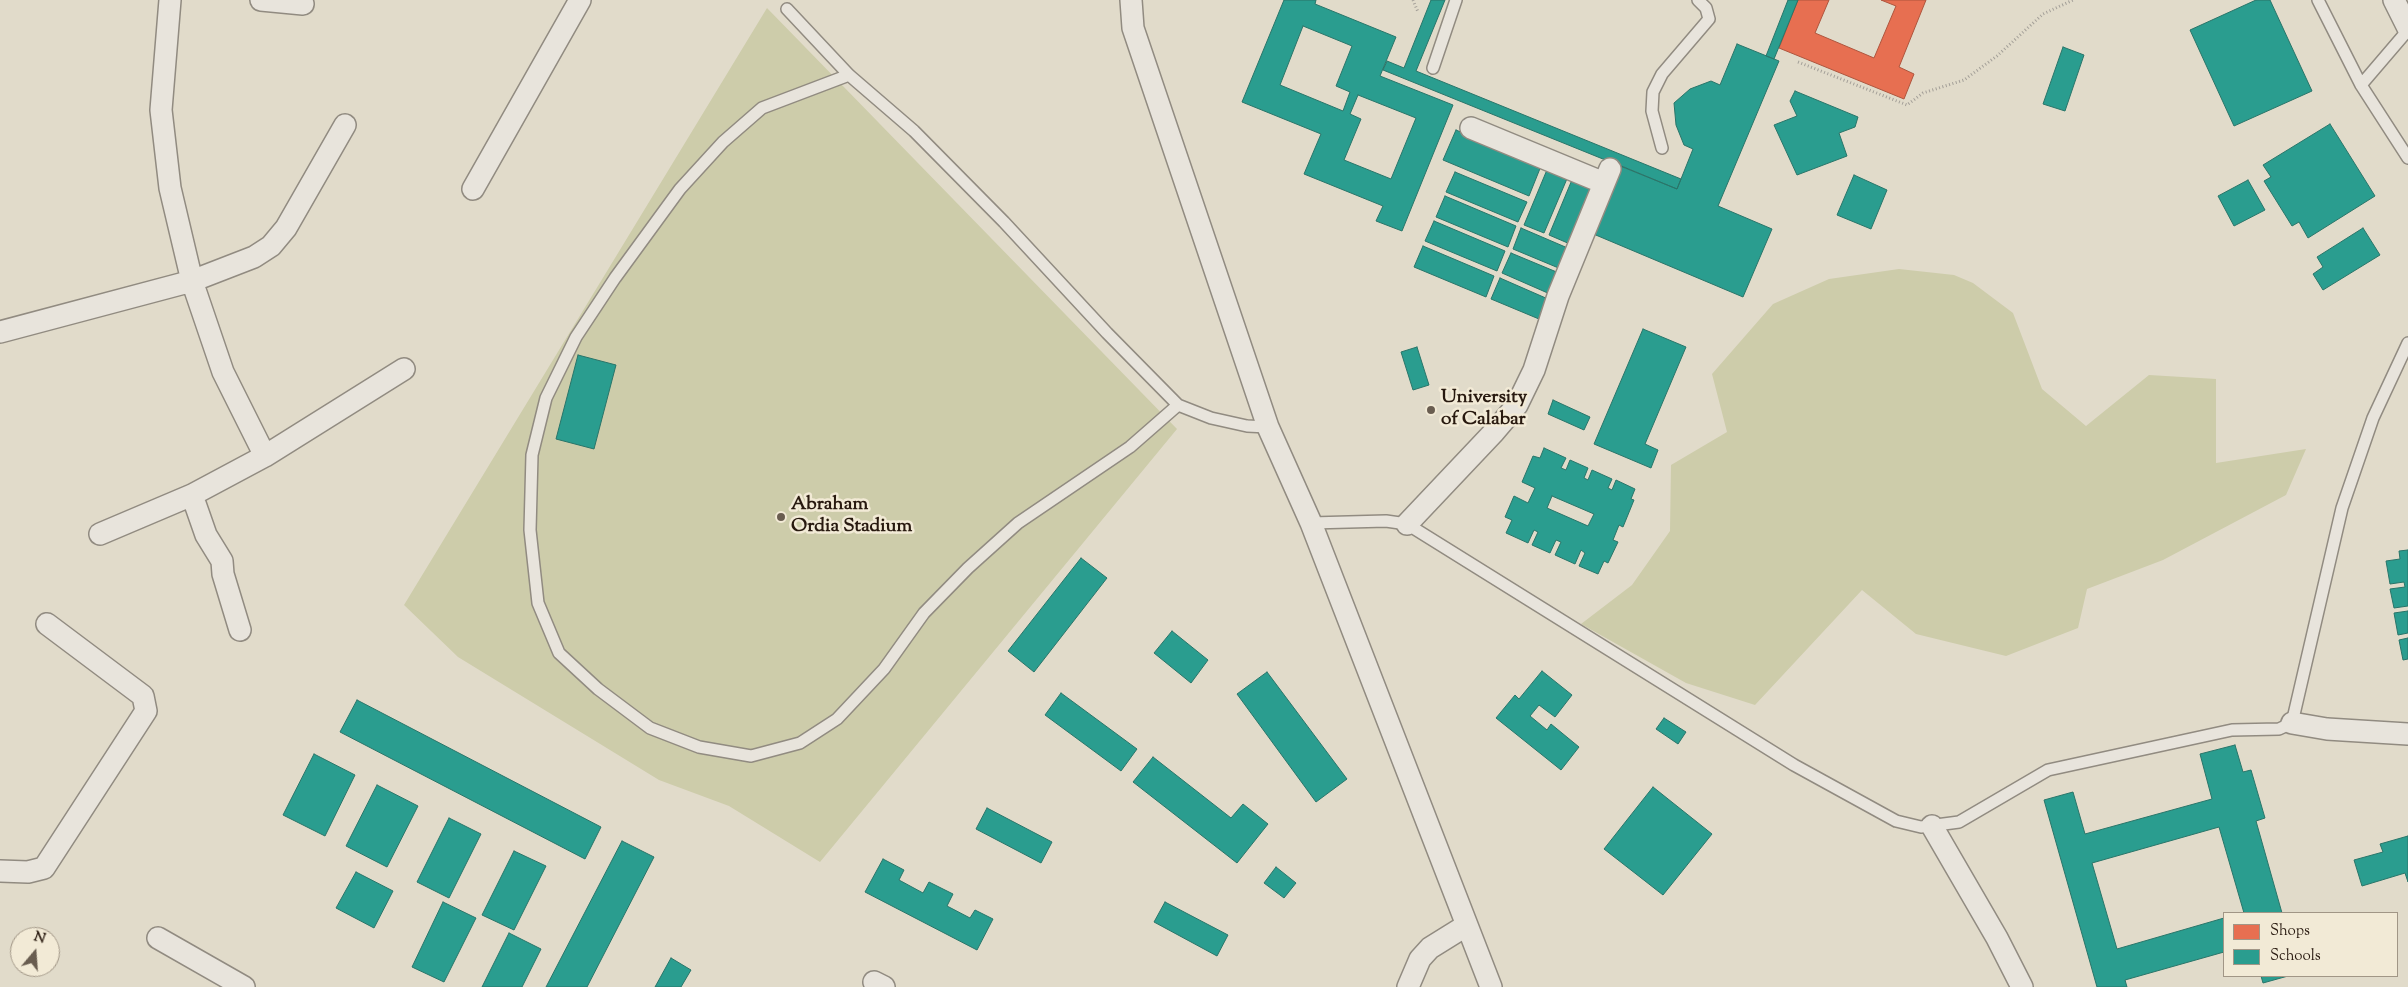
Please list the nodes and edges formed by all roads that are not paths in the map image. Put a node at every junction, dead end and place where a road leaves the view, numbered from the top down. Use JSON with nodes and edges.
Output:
{"nodes":[{"id":1,"x":170,"y":0,"type":"edge"},
{"id":2,"x":261,"y":0,"type":"edge"},
{"id":3,"x":580,"y":0,"type":"edge"},
{"id":4,"x":1131,"y":0,"type":"edge"},
{"id":5,"x":1456,"y":0,"type":"edge"},
{"id":6,"x":1698,"y":0,"type":"edge"},
{"id":7,"x":2318,"y":0,"type":"edge"},
{"id":8,"x":2394,"y":0,"type":"edge"},
{"id":9,"x":303,"y":4,"type":"dead end"},
{"id":10,"x":787,"y":9,"type":"dead end"},
{"id":11,"x":2408,"y":29,"type":"edge"},
{"id":12,"x":1433,"y":68,"type":"dead end"},
{"id":13,"x":849,"y":75,"type":"junction"},
{"id":14,"x":2361,"y":85,"type":"junction"},
{"id":15,"x":345,"y":124,"type":"dead end"},
{"id":16,"x":1471,"y":128,"type":"dead end"},
{"id":17,"x":1662,"y":148,"type":"dead end"},
{"id":18,"x":2408,"y":158,"type":"edge"},
{"id":19,"x":473,"y":189,"type":"dead end"},
{"id":20,"x":192,"y":281,"type":"junction"},
{"id":21,"x":0,"y":332,"type":"edge"},
{"id":22,"x":2408,"y":343,"type":"edge"},
{"id":23,"x":404,"y":369,"type":"dead end"},
{"id":24,"x":1178,"y":405,"type":"junction"},
{"id":25,"x":1268,"y":427,"type":"junction"},
{"id":26,"x":265,"y":456,"type":"junction"},
{"id":27,"x":192,"y":495,"type":"junction"},
{"id":28,"x":1311,"y":523,"type":"junction"},
{"id":29,"x":1406,"y":524,"type":"junction"},
{"id":30,"x":100,"y":534,"type":"dead end"},
{"id":31,"x":47,"y":624,"type":"dead end"},
{"id":32,"x":240,"y":630,"type":"dead end"},
{"id":33,"x":2292,"y":722,"type":"junction"},
{"id":34,"x":2408,"y":734,"type":"edge"},
{"id":35,"x":1932,"y":826,"type":"junction"},
{"id":36,"x":0,"y":872,"type":"edge"},
{"id":37,"x":1467,"y":925,"type":"junction"},
{"id":38,"x":158,"y":938,"type":"dead end"},
{"id":39,"x":244,"y":987,"type":"edge"},
{"id":40,"x":1408,"y":987,"type":"edge"},
{"id":41,"x":1491,"y":987,"type":"edge"},
{"id":42,"x":2022,"y":987,"type":"edge"}],
"edges":[{"from":1,"to":20,"type":"street"},
{"from":2,"to":9,"type":"street"},
{"from":3,"to":19,"type":"street"},
{"from":4,"to":25,"type":"street"},
{"from":5,"to":12,"type":"lane"},
{"from":6,"to":17,"type":"lane"},
{"from":7,"to":14,"type":"lane"},
{"from":8,"to":11,"type":"street"},
{"from":10,"to":13,"type":"lane"},
{"from":11,"to":14,"type":"lane"},
{"from":13,"to":24,"type":"lane"},
{"from":13,"to":24,"type":"lane"},
{"from":14,"to":18,"type":"lane"},
{"from":15,"to":20,"type":"street"},
{"from":16,"to":29,"type":"street"},
{"from":20,"to":21,"type":"street"},
{"from":20,"to":26,"type":"street"},
{"from":22,"to":33,"type":"lane"},
{"from":23,"to":26,"type":"street"},
{"from":24,"to":25,"type":"lane"},
{"from":25,"to":28,"type":"street"},
{"from":26,"to":27,"type":"street"},
{"from":27,"to":30,"type":"street"},
{"from":27,"to":32,"type":"street"},
{"from":28,"to":29,"type":"lane"},
{"from":28,"to":37,"type":"street"},
{"from":29,"to":35,"type":"lane"},
{"from":31,"to":36,"type":"street"},
{"from":33,"to":34,"type":"street"},
{"from":33,"to":35,"type":"lane"},
{"from":35,"to":42,"type":"street"},
{"from":37,"to":40,"type":"street"},
{"from":37,"to":41,"type":"street"},
{"from":38,"to":39,"type":"street"}]}
